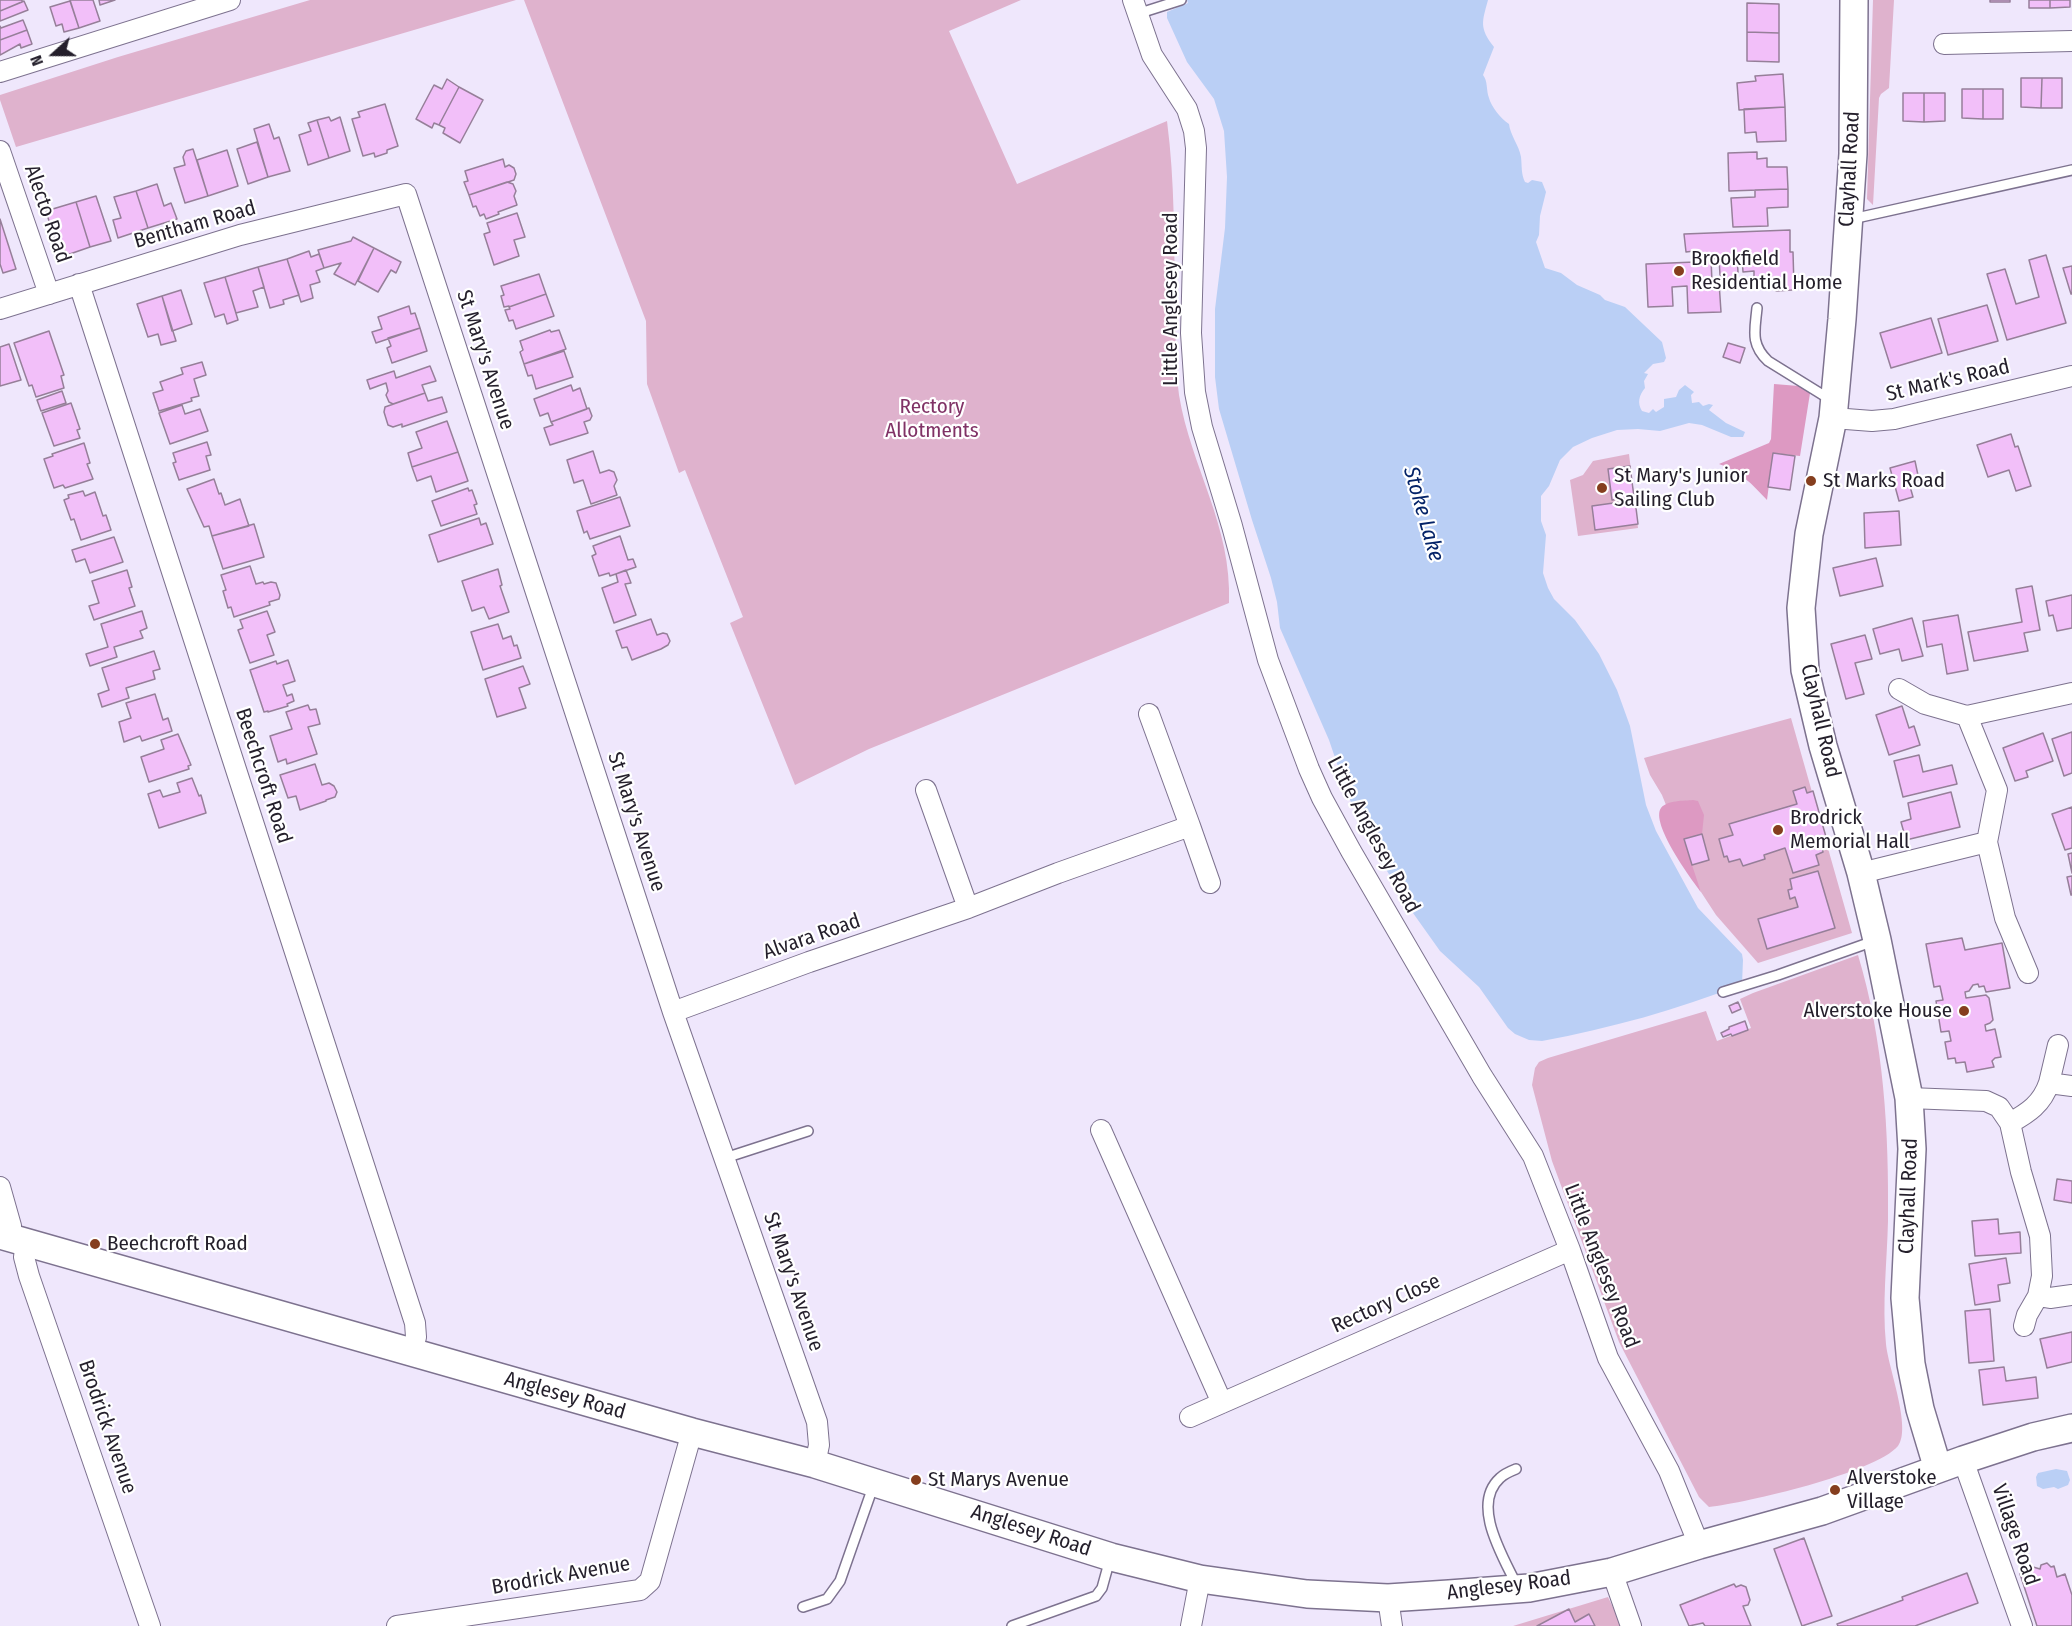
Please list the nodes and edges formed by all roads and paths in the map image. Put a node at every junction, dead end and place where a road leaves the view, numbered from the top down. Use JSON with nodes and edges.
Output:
{"nodes":[{"id":1,"x":230,"y":0,"type":"edge"},
{"id":2,"x":1181,"y":0,"type":"edge"},
{"id":3,"x":1854,"y":0,"type":"edge"},
{"id":4,"x":1135,"y":7,"type":"edge"},
{"id":5,"x":2072,"y":41,"type":"edge"},
{"id":6,"x":1944,"y":44,"type":"dead end"},
{"id":7,"x":0,"y":72,"type":"edge"},
{"id":8,"x":0,"y":150,"type":"edge"},
{"id":9,"x":2072,"y":170,"type":"edge"},
{"id":10,"x":406,"y":194,"type":"joint"},
{"id":11,"x":1848,"y":220,"type":"junction"},
{"id":12,"x":79,"y":284,"type":"junction"},
{"id":13,"x":49,"y":294,"type":"junction"},
{"id":14,"x":1757,"y":308,"type":"dead end"},
{"id":15,"x":0,"y":309,"type":"edge"},
{"id":16,"x":2072,"y":376,"type":"edge"},
{"id":17,"x":1834,"y":410,"type":"junction"},
{"id":18,"x":1899,"y":689,"type":"dead end"},
{"id":19,"x":2072,"y":693,"type":"edge"},
{"id":20,"x":1149,"y":714,"type":"dead end"},
{"id":21,"x":1967,"y":716,"type":"junction"},
{"id":22,"x":926,"y":790,"type":"dead end"},
{"id":23,"x":1190,"y":826,"type":"junction"},
{"id":24,"x":1987,"y":842,"type":"junction"},
{"id":25,"x":1861,"y":873,"type":"junction"},
{"id":26,"x":1210,"y":883,"type":"dead end"},
{"id":27,"x":968,"y":908,"type":"junction"},
{"id":28,"x":1877,"y":940,"type":"junction"},
{"id":29,"x":2028,"y":973,"type":"dead end"},
{"id":30,"x":1723,"y":992,"type":"dead end"},
{"id":31,"x":673,"y":1012,"type":"junction"},
{"id":32,"x":2058,"y":1045,"type":"dead end"},
{"id":33,"x":2049,"y":1083,"type":"junction"},
{"id":34,"x":2072,"y":1086,"type":"edge"},
{"id":35,"x":1909,"y":1098,"type":"junction"},
{"id":36,"x":2010,"y":1123,"type":"junction"},
{"id":37,"x":1101,"y":1130,"type":"dead end"},
{"id":38,"x":808,"y":1131,"type":"dead end"},
{"id":39,"x":725,"y":1158,"type":"junction"},
{"id":40,"x":0,"y":1187,"type":"edge"},
{"id":41,"x":12,"y":1238,"type":"edge"},
{"id":42,"x":1570,"y":1250,"type":"junction"},
{"id":43,"x":2072,"y":1295,"type":"edge"},
{"id":44,"x":2038,"y":1296,"type":"junction"},
{"id":45,"x":2024,"y":1326,"type":"dead end"},
{"id":46,"x":412,"y":1351,"type":"junction"},
{"id":47,"x":1222,"y":1403,"type":"junction"},
{"id":48,"x":1190,"y":1417,"type":"dead end"},
{"id":49,"x":2072,"y":1428,"type":"edge"},
{"id":50,"x":692,"y":1432,"type":"junction"},
{"id":51,"x":815,"y":1464,"type":"junction"},
{"id":52,"x":1951,"y":1464,"type":"junction"},
{"id":53,"x":1516,"y":1469,"type":"dead end"},
{"id":54,"x":874,"y":1482,"type":"junction"},
{"id":55,"x":1699,"y":1545,"type":"junction"},
{"id":56,"x":1111,"y":1557,"type":"junction"},
{"id":57,"x":1612,"y":1572,"type":"junction"},
{"id":58,"x":1200,"y":1579,"type":"junction"},
{"id":59,"x":1518,"y":1589,"type":"junction"},
{"id":60,"x":1388,"y":1598,"type":"junction"},
{"id":61,"x":803,"y":1607,"type":"dead end"},
{"id":62,"x":2018,"y":1625,"type":"edge"},
{"id":63,"x":150,"y":1626,"type":"edge"},
{"id":64,"x":397,"y":1626,"type":"edge"},
{"id":65,"x":1012,"y":1626,"type":"edge"},
{"id":66,"x":1191,"y":1626,"type":"edge"},
{"id":67,"x":1392,"y":1626,"type":"edge"},
{"id":68,"x":1631,"y":1626,"type":"edge"}],
"edges":[{"from":1,"to":7,"type":"street"},
{"from":2,"to":4,"type":"lane"},
{"from":3,"to":11,"type":"street","name":"Clayhall Road"},
{"from":4,"to":42,"type":"street","name":"Little Anglesey Road"},
{"from":5,"to":6,"type":"street"},
{"from":8,"to":13,"type":"street","name":"Alecto Road"},
{"from":9,"to":11,"type":"lane"},
{"from":10,"to":12,"type":"street","name":"Bentham Road"},
{"from":10,"to":31,"type":"street","name":"St Mary's Avenue"},
{"from":11,"to":17,"type":"street","name":"Clayhall Road"},
{"from":12,"to":13,"type":"street","name":"Bentham Road"},
{"from":12,"to":46,"type":"street","name":"Beechcroft Road"},
{"from":13,"to":15,"type":"street","name":"Bentham Road"},
{"from":14,"to":17,"type":"lane"},
{"from":16,"to":17,"type":"street","name":"St Mark's Road"},
{"from":17,"to":25,"type":"street","name":"Clayhall Road"},
{"from":18,"to":21,"type":"street"},
{"from":19,"to":21,"type":"street"},
{"from":20,"to":23,"type":"street"},
{"from":21,"to":24,"type":"street"},
{"from":22,"to":27,"type":"street"},
{"from":23,"to":26,"type":"street"},
{"from":23,"to":27,"type":"street","name":"Alvara Road"},
{"from":24,"to":25,"type":"street"},
{"from":24,"to":29,"type":"street"},
{"from":25,"to":28,"type":"street","name":"Clayhall Road"},
{"from":27,"to":31,"type":"street","name":"Alvara Road"},
{"from":28,"to":30,"type":"lane"},
{"from":28,"to":35,"type":"street","name":"Clayhall Road"},
{"from":31,"to":39,"type":"street","name":"St Mary's Avenue"},
{"from":32,"to":33,"type":"street"},
{"from":33,"to":34,"type":"street"},
{"from":33,"to":36,"type":"street"},
{"from":35,"to":36,"type":"street"},
{"from":35,"to":52,"type":"street","name":"Clayhall Road"},
{"from":36,"to":44,"type":"street"},
{"from":37,"to":47,"type":"street"},
{"from":38,"to":39,"type":"lane"},
{"from":39,"to":51,"type":"street","name":"St Mary's Avenue"},
{"from":40,"to":41,"type":"street","name":"Brodrick Avenue"},
{"from":41,"to":46,"type":"street","name":"Anglesey Road"},
{"from":41,"to":63,"type":"street","name":"Brodrick Avenue"},
{"from":42,"to":47,"type":"street","name":"Rectory Close"},
{"from":42,"to":55,"type":"street","name":"Little Anglesey Road"},
{"from":43,"to":44,"type":"street"},
{"from":44,"to":45,"type":"street"},
{"from":46,"to":50,"type":"street","name":"Anglesey Road"},
{"from":47,"to":48,"type":"street","name":"Rectory Close"},
{"from":49,"to":52,"type":"street","name":"Anglesey Road"},
{"from":50,"to":51,"type":"street","name":"Anglesey Road"},
{"from":50,"to":64,"type":"street","name":"Brodrick Avenue"},
{"from":51,"to":54,"type":"street","name":"Anglesey Road"},
{"from":52,"to":55,"type":"street","name":"Anglesey Road"},
{"from":52,"to":62,"type":"street","name":"Village Road"},
{"from":53,"to":59,"type":"lane"},
{"from":54,"to":56,"type":"street","name":"Anglesey Road"},
{"from":54,"to":61,"type":"lane"},
{"from":55,"to":57,"type":"street","name":"Anglesey Road"},
{"from":56,"to":58,"type":"street","name":"Anglesey Road"},
{"from":56,"to":65,"type":"lane"},
{"from":57,"to":59,"type":"street","name":"Anglesey Road"},
{"from":57,"to":68,"type":"street"},
{"from":58,"to":60,"type":"street","name":"Anglesey Road"},
{"from":58,"to":66,"type":"street"},
{"from":59,"to":60,"type":"street","name":"Anglesey Road"},
{"from":60,"to":67,"type":"street"}]}
